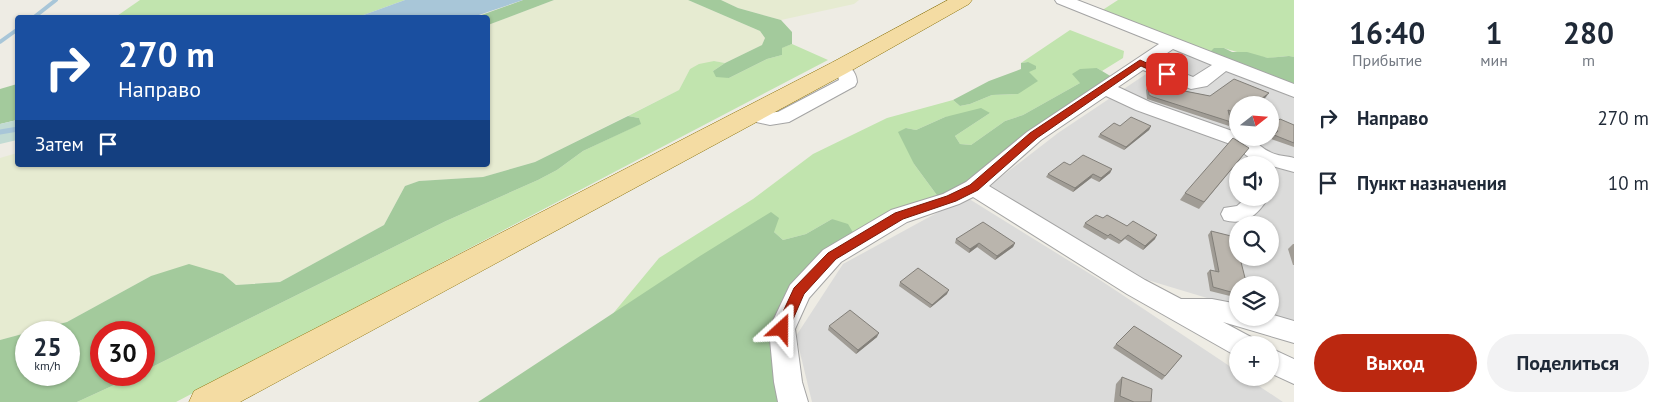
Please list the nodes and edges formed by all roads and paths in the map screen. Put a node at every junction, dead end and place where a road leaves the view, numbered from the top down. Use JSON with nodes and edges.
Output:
{"nodes":[{"id":1,"x":962,"y":0,"type":"edge"},
{"id":2,"x":1063,"y":0,"type":"edge"},
{"id":3,"x":1171,"y":43,"type":"junction"},
{"id":4,"x":1140,"y":63,"type":"junction"},
{"id":5,"x":1224,"y":64,"type":"junction"},
{"id":6,"x":1104,"y":88,"type":"junction"},
{"id":7,"x":1294,"y":91,"type":"edge"},
{"id":8,"x":1259,"y":156,"type":"edge"},
{"id":9,"x":1279,"y":163,"type":"edge"},
{"id":10,"x":1294,"y":165,"type":"edge"},
{"id":11,"x":974,"y":188,"type":"junction"},
{"id":12,"x":1252,"y":206,"type":"edge"},
{"id":13,"x":1232,"y":214,"type":"dead end"},
{"id":14,"x":1175,"y":310,"type":"junction"},
{"id":15,"x":1229,"y":312,"type":"edge"},
{"id":16,"x":1274,"y":326,"type":"edge"},
{"id":17,"x":1294,"y":332,"type":"edge"},
{"id":18,"x":1229,"y":339,"type":"edge"},
{"id":19,"x":1279,"y":364,"type":"edge"},
{"id":20,"x":1294,"y":372,"type":"edge"},
{"id":21,"x":207,"y":402,"type":"edge"},
{"id":22,"x":793,"y":402,"type":"edge"}],
"edges":[{"from":1,"to":21,"type":"main road"},
{"from":2,"to":3,"type":"street"},
{"from":3,"to":4,"type":"street"},
{"from":3,"to":5,"type":"street"},
{"from":4,"to":5,"type":"street"},
{"from":4,"to":6,"type":"street"},
{"from":5,"to":7,"type":"street"},
{"from":6,"to":8,"type":"street"},
{"from":6,"to":11,"type":"street"},
{"from":9,"to":10,"type":"street"},
{"from":11,"to":14,"type":"street"},
{"from":11,"to":22,"type":"street"},
{"from":12,"to":13,"type":"street"},
{"from":14,"to":15,"type":"street"},
{"from":14,"to":18,"type":"street"},
{"from":16,"to":17,"type":"street"},
{"from":19,"to":20,"type":"street"}]}
